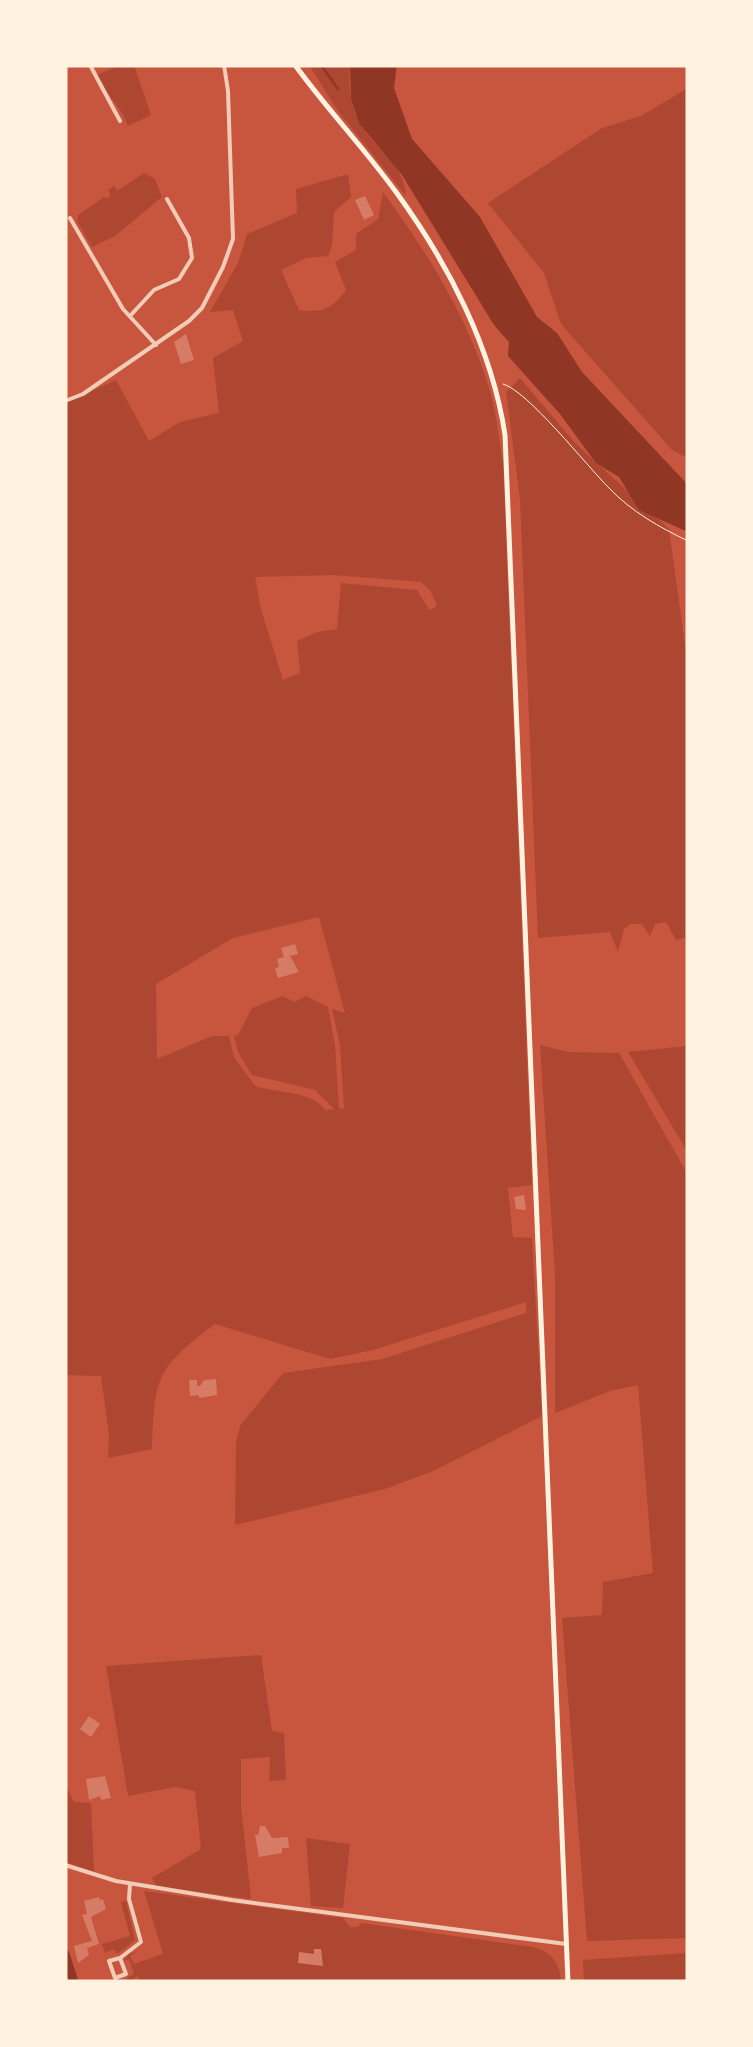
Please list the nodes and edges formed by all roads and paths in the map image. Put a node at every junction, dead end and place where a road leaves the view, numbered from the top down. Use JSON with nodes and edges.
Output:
{"nodes":[{"id":1,"x":90,"y":65,"type":"edge"},
{"id":2,"x":224,"y":65,"type":"edge"},
{"id":3,"x":295,"y":65,"type":"edge"},
{"id":4,"x":120,"y":121,"type":"dead end"},
{"id":5,"x":167,"y":199,"type":"dead end"},
{"id":6,"x":70,"y":218,"type":"dead end"},
{"id":7,"x":130,"y":316,"type":"junction"},
{"id":8,"x":156,"y":346,"type":"junction"},
{"id":9,"x":495,"y":384,"type":"junction"},
{"id":10,"x":65,"y":401,"type":"edge"},
{"id":11,"x":688,"y":541,"type":"edge"},
{"id":12,"x":65,"y":1865,"type":"edge"},
{"id":13,"x":130,"y":1884,"type":"junction"},
{"id":14,"x":566,"y":1944,"type":"junction"},
{"id":15,"x":120,"y":1958,"type":"dead end"},
{"id":16,"x":568,"y":1982,"type":"edge"}],
"edges":[{"from":1,"to":4,"type":"street"},
{"from":2,"to":8,"type":"street"},
{"from":3,"to":9,"type":"highway"},
{"from":5,"to":7,"type":"street"},
{"from":6,"to":7,"type":"street"},
{"from":7,"to":8,"type":"street"},
{"from":8,"to":10,"type":"street"},
{"from":9,"to":11,"type":"path"},
{"from":9,"to":14,"type":"highway"},
{"from":12,"to":13,"type":"street"},
{"from":13,"to":14,"type":"street"},
{"from":13,"to":15,"type":"street"},
{"from":14,"to":16,"type":"highway"}]}
